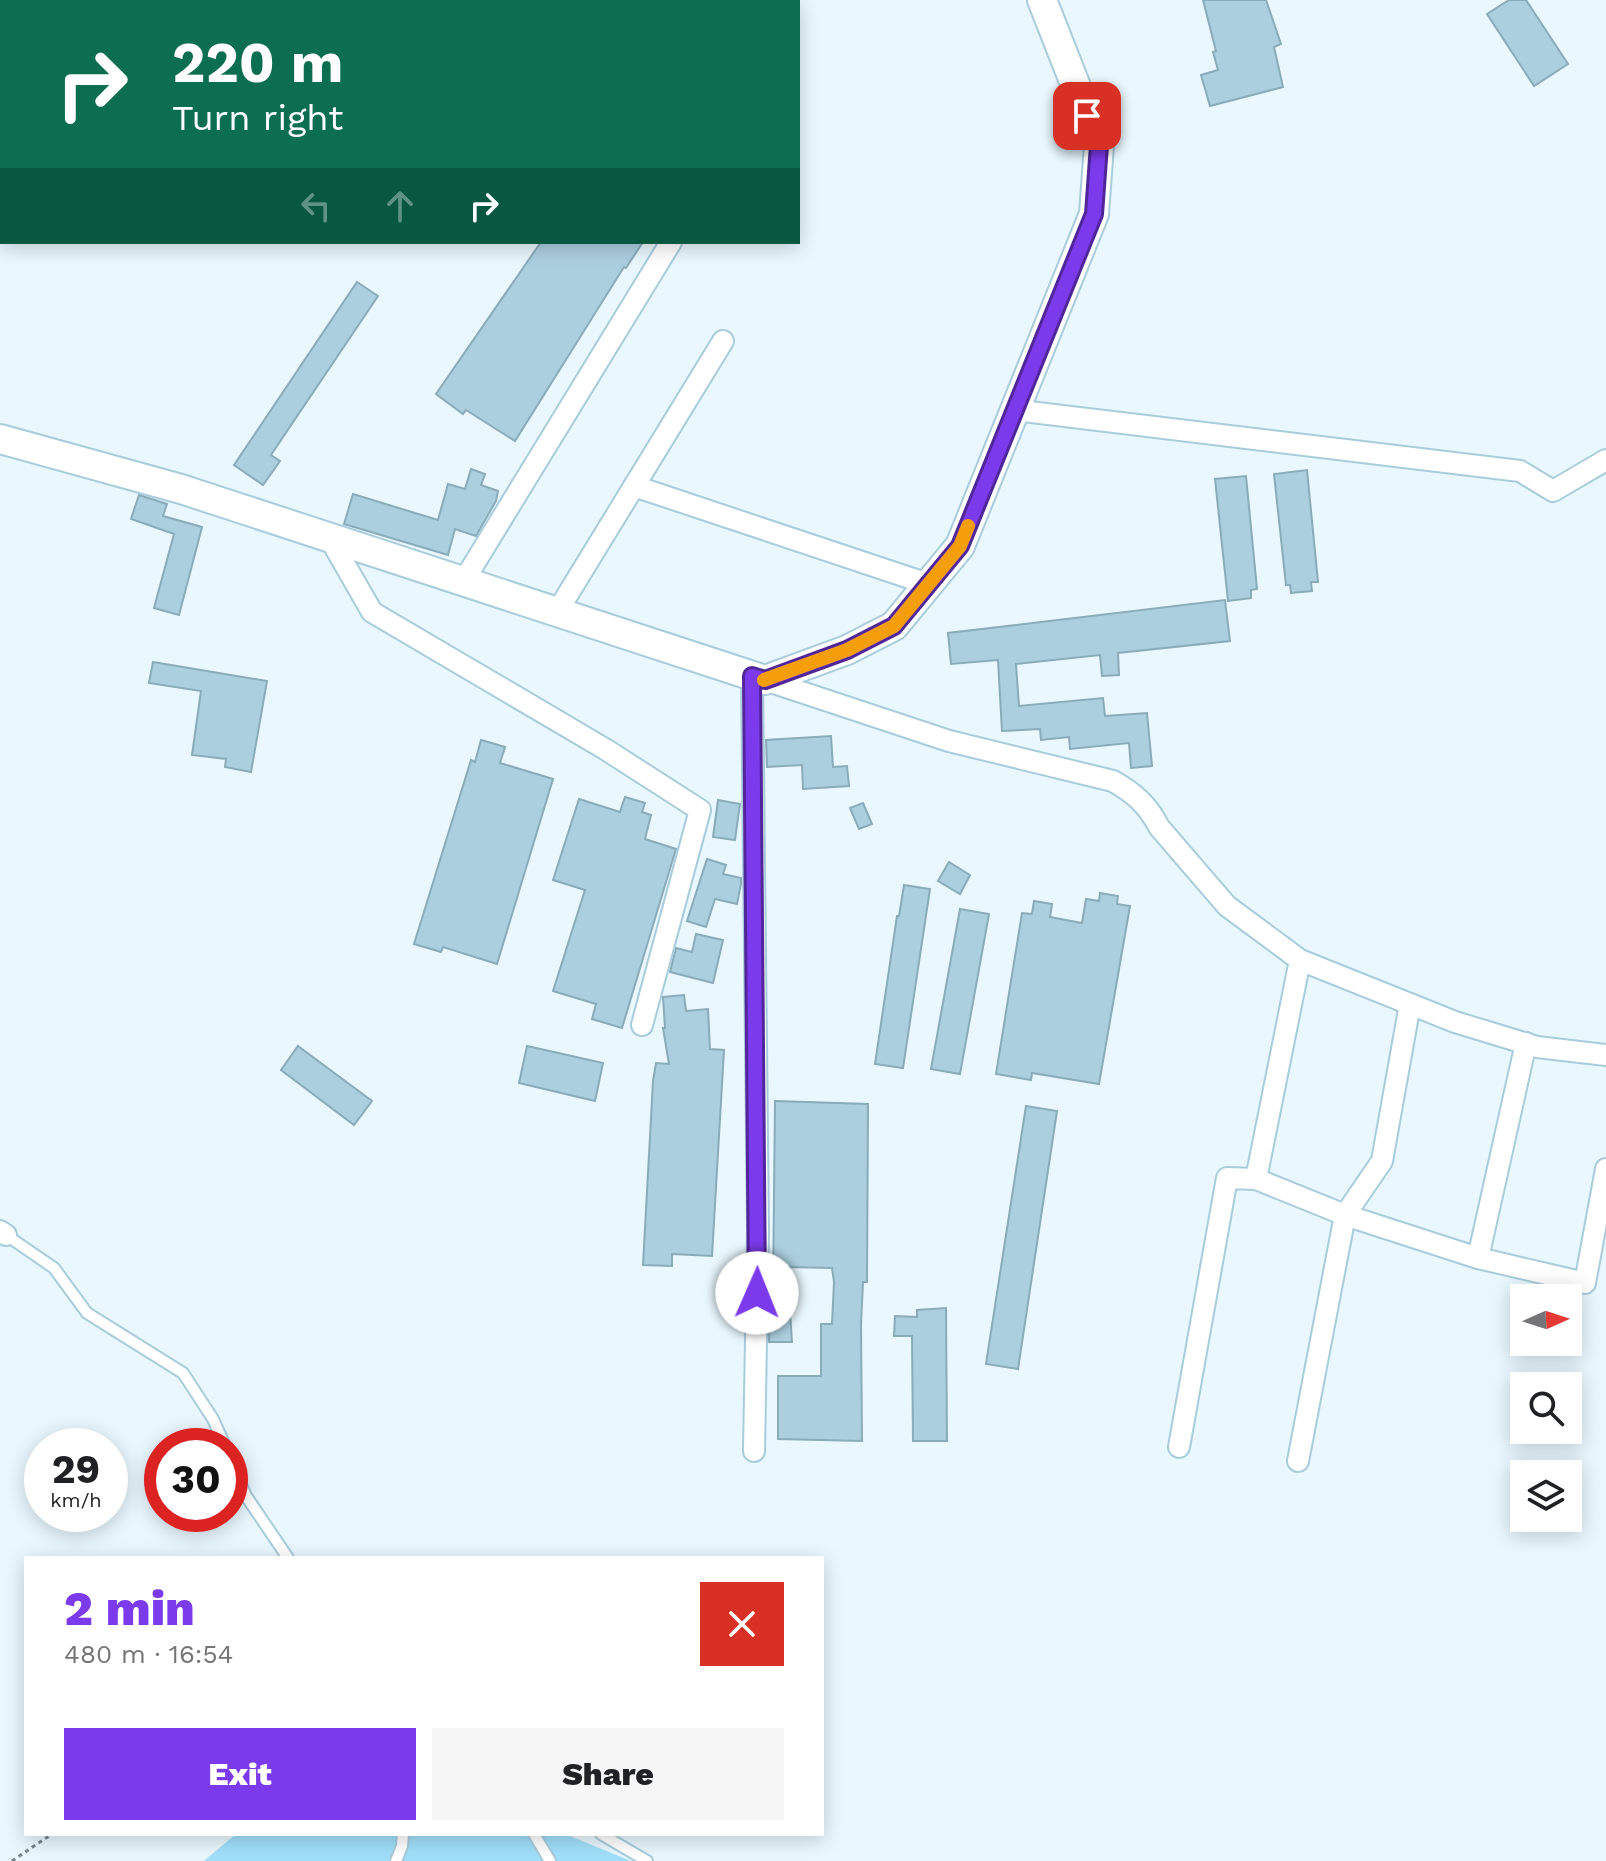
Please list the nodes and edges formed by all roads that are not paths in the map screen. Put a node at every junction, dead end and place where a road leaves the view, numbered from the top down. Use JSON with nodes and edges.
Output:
{"nodes":[{"id":1,"x":1042,"y":0,"type":"edge"},
{"id":2,"x":670,"y":244,"type":"edge"},
{"id":3,"x":723,"y":341,"type":"dead end"},
{"id":4,"x":1014,"y":410,"type":"junction"},
{"id":5,"x":0,"y":439,"type":"edge"},
{"id":6,"x":1606,"y":460,"type":"edge"},
{"id":7,"x":634,"y":486,"type":"junction"},
{"id":8,"x":329,"y":537,"type":"junction"},
{"id":9,"x":463,"y":582,"type":"junction"},
{"id":10,"x":928,"y":584,"type":"junction"},
{"id":11,"x":557,"y":612,"type":"junction"},
{"id":12,"x":758,"y":678,"type":"junction"},
{"id":13,"x":1300,"y":960,"type":"junction"},
{"id":14,"x":1410,"y":1004,"type":"junction"},
{"id":15,"x":642,"y":1025,"type":"dead end"},
{"id":16,"x":1526,"y":1043,"type":"junction"},
{"id":17,"x":1606,"y":1055,"type":"edge"},
{"id":18,"x":1606,"y":1169,"type":"edge"},
{"id":19,"x":1256,"y":1179,"type":"junction"},
{"id":20,"x":1345,"y":1215,"type":"junction"},
{"id":21,"x":3,"y":1233,"type":"edge"},
{"id":22,"x":1478,"y":1258,"type":"junction"},
{"id":23,"x":217,"y":1428,"type":"edge"},
{"id":24,"x":1179,"y":1447,"type":"dead end"},
{"id":25,"x":754,"y":1451,"type":"dead end"},
{"id":26,"x":1298,"y":1461,"type":"dead end"},
{"id":27,"x":248,"y":1499,"type":"edge"},
{"id":28,"x":287,"y":1556,"type":"edge"},
{"id":29,"x":403,"y":1836,"type":"edge"},
{"id":30,"x":535,"y":1836,"type":"edge"},
{"id":31,"x":604,"y":1836,"type":"edge"},
{"id":32,"x":396,"y":1861,"type":"edge"},
{"id":33,"x":550,"y":1861,"type":"edge"},
{"id":34,"x":647,"y":1861,"type":"edge"}],
"edges":[{"from":1,"to":4,"type":"street"},
{"from":2,"to":9,"type":"street"},
{"from":3,"to":7,"type":"street"},
{"from":4,"to":6,"type":"street"},
{"from":4,"to":10,"type":"street"},
{"from":5,"to":8,"type":"street"},
{"from":7,"to":10,"type":"street"},
{"from":7,"to":11,"type":"street"},
{"from":8,"to":9,"type":"street"},
{"from":8,"to":15,"type":"street"},
{"from":9,"to":11,"type":"street"},
{"from":10,"to":12,"type":"street"},
{"from":11,"to":12,"type":"street"},
{"from":12,"to":13,"type":"street"},
{"from":12,"to":25,"type":"street"},
{"from":13,"to":14,"type":"street"},
{"from":13,"to":19,"type":"street"},
{"from":14,"to":16,"type":"street"},
{"from":14,"to":20,"type":"street"},
{"from":16,"to":17,"type":"street"},
{"from":16,"to":22,"type":"street"},
{"from":18,"to":22,"type":"street"},
{"from":19,"to":20,"type":"street"},
{"from":19,"to":24,"type":"street"},
{"from":20,"to":22,"type":"street"},
{"from":20,"to":26,"type":"street"},
{"from":21,"to":23,"type":"lane"},
{"from":27,"to":28,"type":"lane"},
{"from":29,"to":32,"type":"lane"},
{"from":30,"to":33,"type":"lane"},
{"from":31,"to":34,"type":"lane"}]}
